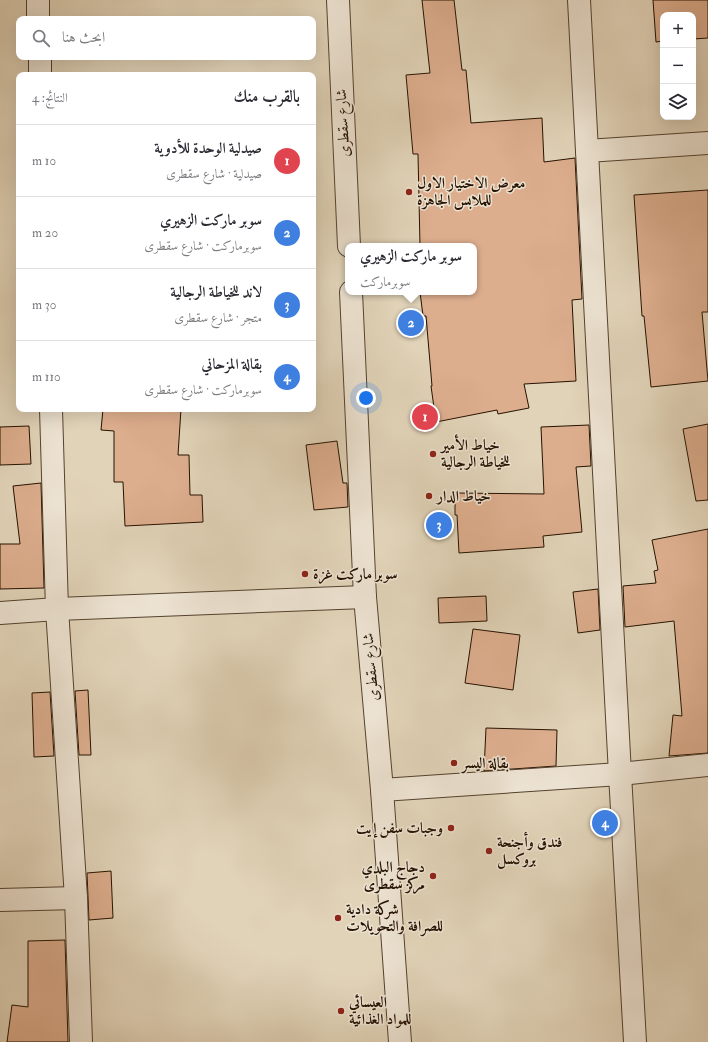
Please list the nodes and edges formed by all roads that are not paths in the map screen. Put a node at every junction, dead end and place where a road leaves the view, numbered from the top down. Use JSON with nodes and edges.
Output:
{"nodes":[{"id":1,"x":38,"y":0,"type":"edge"},
{"id":2,"x":338,"y":0,"type":"edge"},
{"id":3,"x":579,"y":0,"type":"edge"},
{"id":4,"x":38,"y":16,"type":"edge"},
{"id":5,"x":40,"y":60,"type":"edge"},
{"id":6,"x":40,"y":72,"type":"edge"},
{"id":7,"x":708,"y":144,"type":"edge"},
{"id":8,"x":588,"y":151,"type":"junction"},
{"id":9,"x":349,"y":243,"type":"edge"},
{"id":10,"x":351,"y":295,"type":"edge"},
{"id":11,"x":51,"y":412,"type":"edge"},
{"id":12,"x":365,"y":597,"type":"junction"},
{"id":13,"x":57,"y":609,"type":"junction"},
{"id":14,"x":0,"y":613,"type":"edge"},
{"id":15,"x":708,"y":765,"type":"edge"},
{"id":16,"x":620,"y":774,"type":"junction"},
{"id":17,"x":382,"y":790,"type":"junction"},
{"id":18,"x":76,"y":898,"type":"junction"},
{"id":19,"x":0,"y":900,"type":"edge"},
{"id":20,"x":81,"y":1042,"type":"edge"},
{"id":21,"x":400,"y":1042,"type":"edge"},
{"id":22,"x":635,"y":1042,"type":"edge"}],
"edges":[{"from":1,"to":4,"type":"street"},
{"from":2,"to":9,"type":"street","name":"شارع سقطرى"},
{"from":3,"to":8,"type":"street"},
{"from":5,"to":6,"type":"street"},
{"from":7,"to":8,"type":"street"},
{"from":8,"to":16,"type":"street"},
{"from":10,"to":12,"type":"street","name":"شارع سقطرى"},
{"from":11,"to":13,"type":"street"},
{"from":12,"to":13,"type":"street"},
{"from":12,"to":17,"type":"street","name":"شارع سقطرى"},
{"from":13,"to":14,"type":"street"},
{"from":13,"to":18,"type":"street"},
{"from":15,"to":16,"type":"street"},
{"from":16,"to":17,"type":"street"},
{"from":16,"to":22,"type":"street"},
{"from":17,"to":21,"type":"street","name":"شارع سقطرى"},
{"from":18,"to":19,"type":"street"},
{"from":18,"to":20,"type":"street"}]}
